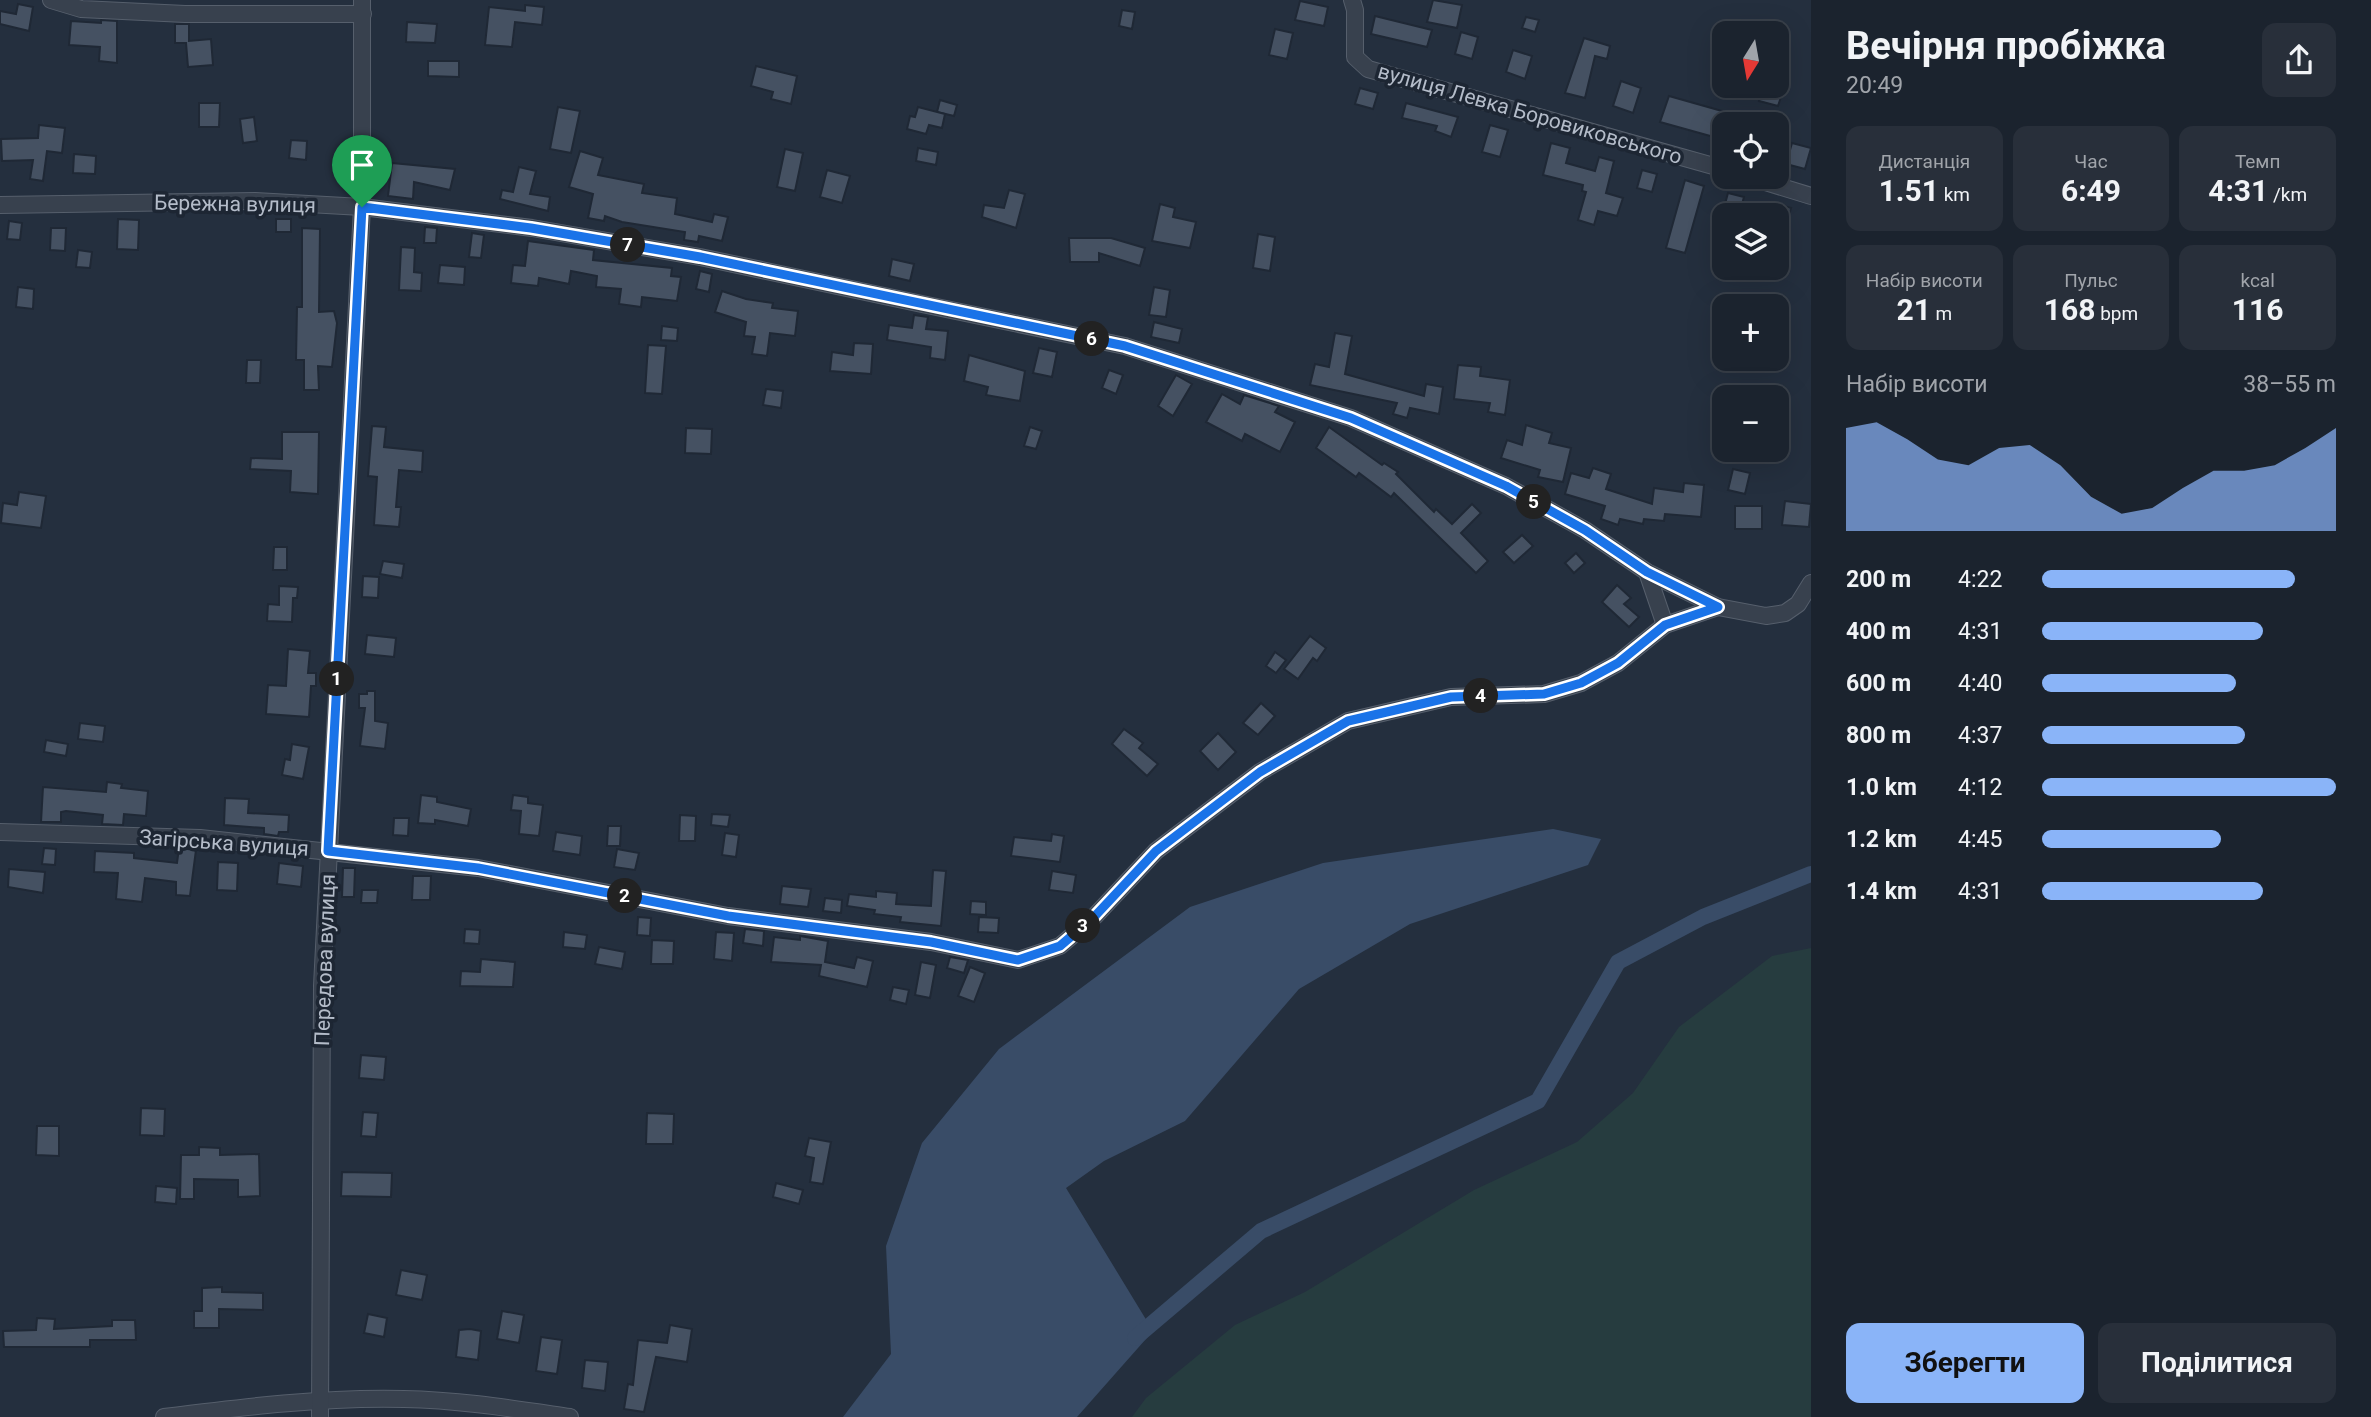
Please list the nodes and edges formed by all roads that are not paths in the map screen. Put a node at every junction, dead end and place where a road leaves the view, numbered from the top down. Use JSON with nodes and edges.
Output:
{"nodes":[{"id":1,"x":51,"y":0,"type":"edge"},
{"id":2,"x":1352,"y":0,"type":"edge"},
{"id":3,"x":363,"y":7,"type":"edge"},
{"id":4,"x":1712,"y":166,"type":"edge"},
{"id":5,"x":1788,"y":189,"type":"edge"},
{"id":6,"x":1811,"y":196,"type":"edge"},
{"id":7,"x":0,"y":205,"type":"edge"},
{"id":8,"x":362,"y":207,"type":"junction"},
{"id":9,"x":1647,"y":572,"type":"junction"},
{"id":10,"x":1811,"y":583,"type":"edge"},
{"id":11,"x":1718,"y":607,"type":"junction"},
{"id":12,"x":1665,"y":625,"type":"junction"},
{"id":13,"x":0,"y":832,"type":"edge"},
{"id":14,"x":328,"y":851,"type":"junction"},
{"id":15,"x":319,"y":1409,"type":"edge"},
{"id":16,"x":164,"y":1417,"type":"edge"},
{"id":17,"x":570,"y":1417,"type":"edge"}],
"edges":[{"from":1,"to":3,"type":"street"},
{"from":2,"to":4,"type":"street","name":"вулиця Левка Боровиковського"},
{"from":3,"to":8,"type":"street","name":"Передова вулиця"},
{"from":5,"to":6,"type":"street"},
{"from":7,"to":8,"type":"street","name":"Бережна вулиця"},
{"from":8,"to":9,"type":"street","name":"Бережна вулиця"},
{"from":8,"to":14,"type":"street","name":"Передова вулиця"},
{"from":9,"to":11,"type":"street","name":"Бережна вулиця"},
{"from":9,"to":12,"type":"street"},
{"from":10,"to":11,"type":"street","name":"Бережна вулиця"},
{"from":11,"to":12,"type":"street","name":"Загірська вулиця"},
{"from":12,"to":14,"type":"street","name":"Загірська вулиця"},
{"from":13,"to":14,"type":"street","name":"Загірська вулиця"},
{"from":14,"to":15,"type":"street","name":"Передова вулиця"},
{"from":15,"to":16,"type":"street"},
{"from":15,"to":17,"type":"street"}]}
